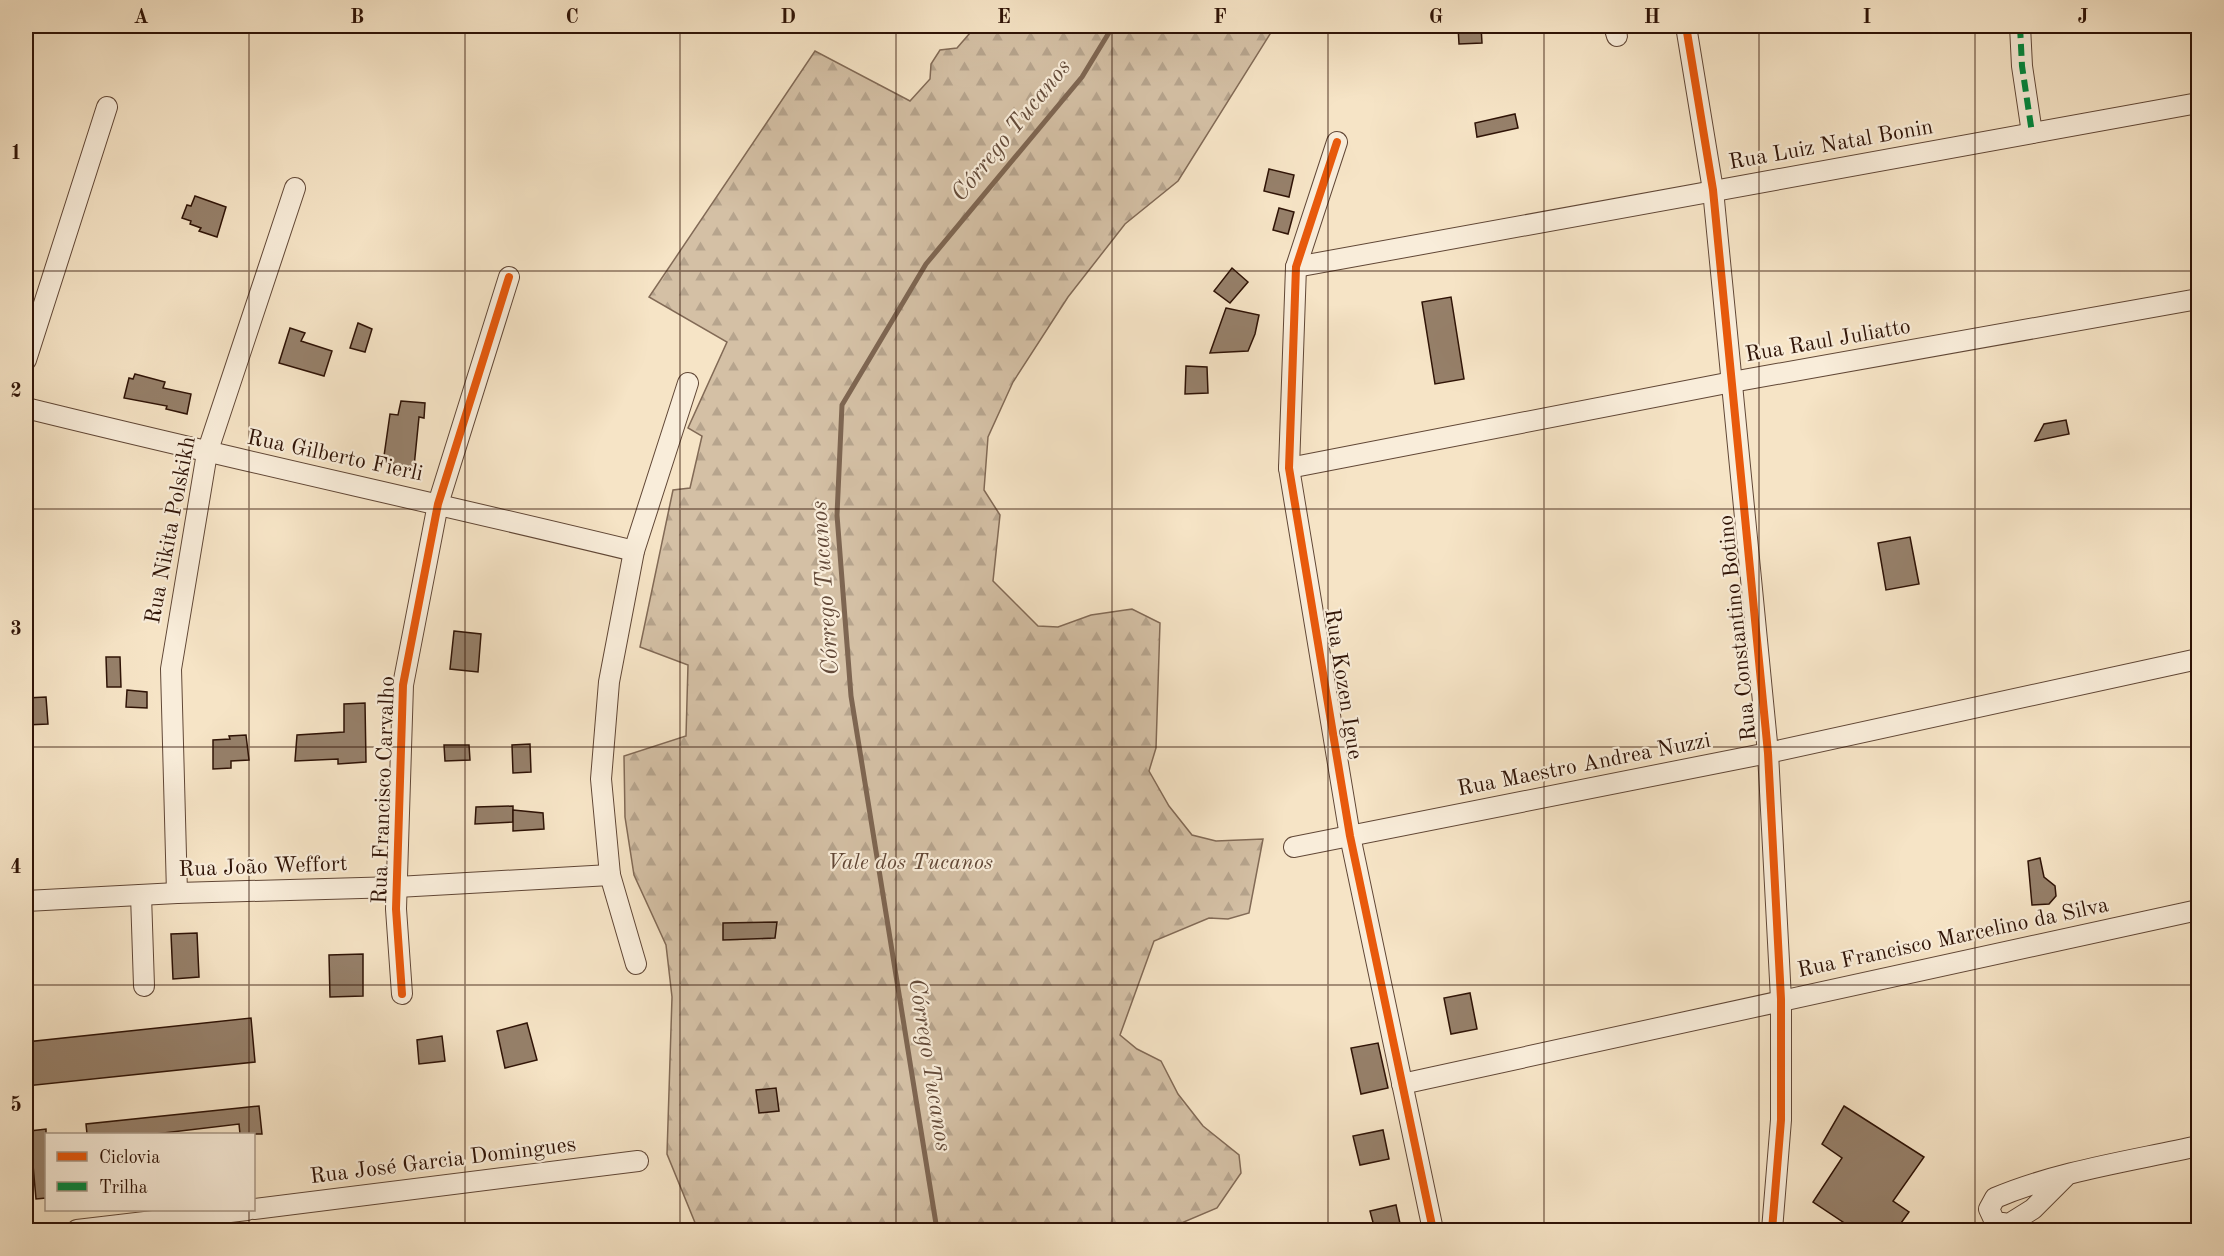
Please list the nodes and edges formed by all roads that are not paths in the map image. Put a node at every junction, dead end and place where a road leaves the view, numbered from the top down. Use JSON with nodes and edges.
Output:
{"nodes":[{"id":1,"x":1686,"y":26,"type":"edge"},
{"id":2,"x":2020,"y":26,"type":"edge"},
{"id":3,"x":2199,"y":103,"type":"edge"},
{"id":4,"x":107,"y":107,"type":"dead end"},
{"id":5,"x":2032,"y":133,"type":"junction"},
{"id":6,"x":1337,"y":142,"type":"dead end"},
{"id":7,"x":295,"y":188,"type":"dead end"},
{"id":8,"x":1713,"y":190,"type":"junction"},
{"id":9,"x":1296,"y":267,"type":"junction"},
{"id":10,"x":509,"y":277,"type":"dead end"},
{"id":11,"x":2199,"y":299,"type":"edge"},
{"id":12,"x":26,"y":360,"type":"edge"},
{"id":13,"x":1732,"y":382,"type":"junction"},
{"id":14,"x":688,"y":383,"type":"dead end"},
{"id":15,"x":26,"y":408,"type":"edge"},
{"id":16,"x":207,"y":453,"type":"junction"},
{"id":17,"x":1289,"y":468,"type":"junction"},
{"id":18,"x":438,"y":504,"type":"junction"},
{"id":19,"x":634,"y":551,"type":"junction"},
{"id":20,"x":2199,"y":659,"type":"edge"},
{"id":21,"x":1768,"y":753,"type":"junction"},
{"id":22,"x":1350,"y":836,"type":"junction"},
{"id":23,"x":1294,"y":847,"type":"dead end"},
{"id":24,"x":610,"y":875,"type":"junction"},
{"id":25,"x":397,"y":887,"type":"junction"},
{"id":26,"x":177,"y":893,"type":"junction"},
{"id":27,"x":141,"y":895,"type":"junction"},
{"id":28,"x":26,"y":901,"type":"edge"},
{"id":29,"x":2199,"y":910,"type":"edge"},
{"id":30,"x":636,"y":964,"type":"dead end"},
{"id":31,"x":144,"y":986,"type":"dead end"},
{"id":32,"x":402,"y":994,"type":"dead end"},
{"id":33,"x":1781,"y":999,"type":"junction"},
{"id":34,"x":1402,"y":1084,"type":"junction"},
{"id":35,"x":2199,"y":1146,"type":"edge"},
{"id":36,"x":638,"y":1161,"type":"dead end"},
{"id":37,"x":2067,"y":1175,"type":"junction"},
{"id":38,"x":2025,"y":1185,"type":"junction"},
{"id":39,"x":255,"y":1209,"type":"edge"},
{"id":40,"x":2033,"y":1209,"type":"junction"},
{"id":41,"x":231,"y":1211,"type":"edge"},
{"id":42,"x":77,"y":1230,"type":"edge"},
{"id":43,"x":1433,"y":1230,"type":"edge"},
{"id":44,"x":1772,"y":1230,"type":"edge"}],
"edges":[{"from":1,"to":8,"type":"street","name":"Rua Constantino Botino"},
{"from":2,"to":5,"type":"street"},
{"from":3,"to":5,"type":"street","name":"Rua Luiz Natal Bonin"},
{"from":4,"to":12,"type":"street"},
{"from":5,"to":8,"type":"street","name":"Rua Luiz Natal Bonin"},
{"from":6,"to":9,"type":"street","name":"Rua Kozen Igue"},
{"from":7,"to":16,"type":"street","name":"Rua Nikita Polskikh"},
{"from":8,"to":9,"type":"street","name":"Rua Luiz Natal Bonin"},
{"from":8,"to":13,"type":"street","name":"Rua Constantino Botino"},
{"from":9,"to":17,"type":"street","name":"Rua Kozen Igue"},
{"from":10,"to":18,"type":"street","name":"Rua Francisco Carvalho"},
{"from":11,"to":13,"type":"street","name":"Rua Raul Juliatto"},
{"from":13,"to":17,"type":"street","name":"Rua Raul Juliatto"},
{"from":13,"to":21,"type":"street","name":"Rua Constantino Botino"},
{"from":14,"to":19,"type":"street"},
{"from":15,"to":16,"type":"street","name":"Rua Gilberto Fierli"},
{"from":16,"to":18,"type":"street","name":"Rua Gilberto Fierli"},
{"from":16,"to":26,"type":"street","name":"Rua Nikita Polskikh"},
{"from":17,"to":22,"type":"street","name":"Rua Kozen Igue"},
{"from":18,"to":19,"type":"street","name":"Rua Gilberto Fierli"},
{"from":18,"to":25,"type":"street","name":"Rua Francisco Carvalho"},
{"from":19,"to":24,"type":"street"},
{"from":20,"to":21,"type":"street","name":"Rua Maestro Andrea Nuzzi"},
{"from":21,"to":22,"type":"street","name":"Rua Maestro Andrea Nuzzi"},
{"from":21,"to":33,"type":"street","name":"Rua Constantino Botino"},
{"from":22,"to":23,"type":"street","name":"Rua Maestro Andrea Nuzzi"},
{"from":22,"to":34,"type":"street","name":"Rua Kozen Igue"},
{"from":24,"to":25,"type":"street","name":"Rua João Weffort"},
{"from":24,"to":30,"type":"street"},
{"from":25,"to":26,"type":"street","name":"Rua João Weffort"},
{"from":25,"to":32,"type":"street","name":"Rua Francisco Carvalho"},
{"from":26,"to":27,"type":"street","name":"Rua João Weffort"},
{"from":27,"to":28,"type":"street","name":"Rua João Weffort"},
{"from":27,"to":31,"type":"street"},
{"from":29,"to":33,"type":"street","name":"Rua Francisco Marcelino da Silva"},
{"from":33,"to":34,"type":"street","name":"Rua Francisco Marcelino da Silva"},
{"from":33,"to":44,"type":"street","name":"Rua Constantino Botino"},
{"from":34,"to":43,"type":"street","name":"Rua Kozen Igue"},
{"from":35,"to":37,"type":"street"},
{"from":36,"to":39,"type":"street","name":"Rua José Garcia Domingues"},
{"from":37,"to":38,"type":"street"},
{"from":37,"to":40,"type":"street"},
{"from":38,"to":40,"type":"street"},
{"from":38,"to":40,"type":"street"},
{"from":41,"to":42,"type":"street"}]}
